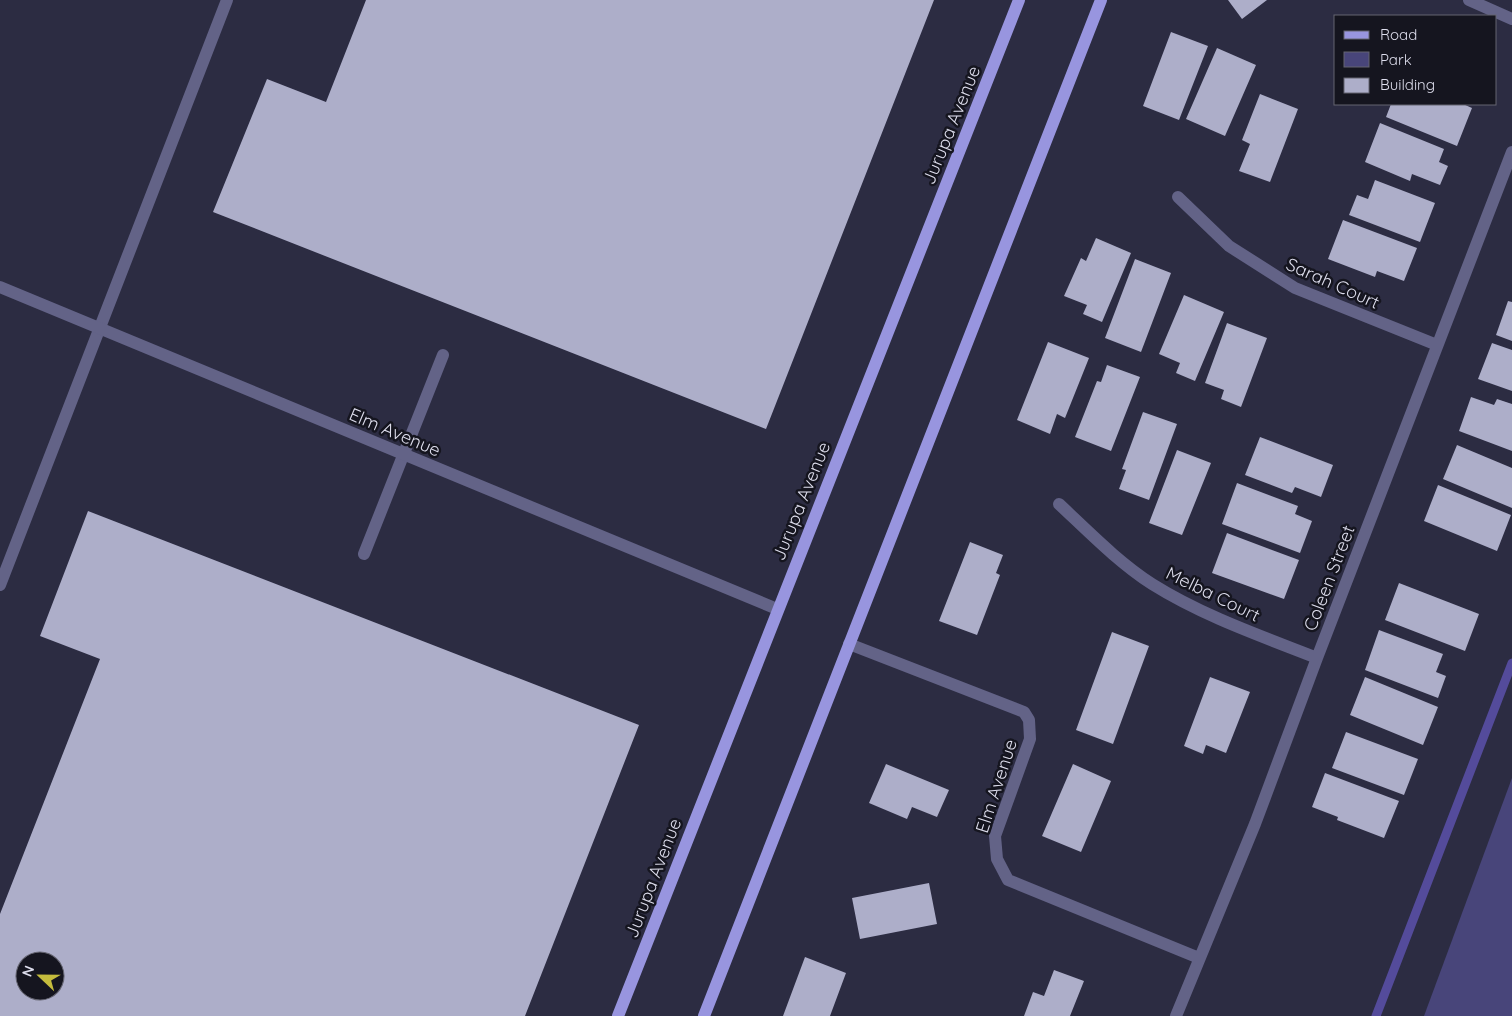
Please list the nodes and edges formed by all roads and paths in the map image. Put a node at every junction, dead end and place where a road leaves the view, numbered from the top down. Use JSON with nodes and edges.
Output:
{"nodes":[{"id":1,"x":227,"y":0,"type":"edge"},
{"id":2,"x":1019,"y":0,"type":"edge"},
{"id":3,"x":1101,"y":0,"type":"edge"},
{"id":4,"x":1469,"y":0,"type":"edge"},
{"id":5,"x":1512,"y":19,"type":"edge"},
{"id":6,"x":1512,"y":152,"type":"edge"},
{"id":7,"x":1178,"y":197,"type":"dead end"},
{"id":8,"x":0,"y":287,"type":"edge"},
{"id":9,"x":101,"y":328,"type":"junction"},
{"id":10,"x":1437,"y":345,"type":"junction"},
{"id":11,"x":443,"y":355,"type":"dead end"},
{"id":12,"x":403,"y":454,"type":"junction"},
{"id":13,"x":1059,"y":504,"type":"dead end"},
{"id":14,"x":364,"y":554,"type":"dead end"},
{"id":15,"x":0,"y":585,"type":"edge"},
{"id":16,"x":777,"y":609,"type":"junction"},
{"id":17,"x":849,"y":644,"type":"junction"},
{"id":18,"x":1317,"y":658,"type":"junction"},
{"id":19,"x":1199,"y":958,"type":"junction"},
{"id":20,"x":618,"y":1016,"type":"edge"},
{"id":21,"x":704,"y":1016,"type":"edge"},
{"id":22,"x":1176,"y":1016,"type":"edge"}],
"edges":[{"from":1,"to":9,"type":"street"},
{"from":2,"to":16,"type":"main road","name":"Jurupa Avenue"},
{"from":3,"to":17,"type":"main road"},
{"from":4,"to":5,"type":"street"},
{"from":6,"to":10,"type":"street","name":"Coleen Street"},
{"from":7,"to":10,"type":"street","name":"Sarah Court"},
{"from":8,"to":9,"type":"street","name":"Elm Avenue"},
{"from":9,"to":12,"type":"street","name":"Elm Avenue"},
{"from":9,"to":15,"type":"street"},
{"from":10,"to":18,"type":"street","name":"Coleen Street"},
{"from":11,"to":12,"type":"street"},
{"from":12,"to":14,"type":"street"},
{"from":12,"to":16,"type":"street","name":"Elm Avenue"},
{"from":13,"to":18,"type":"street","name":"Melba Court"},
{"from":16,"to":20,"type":"main road","name":"Jurupa Avenue"},
{"from":17,"to":19,"type":"street","name":"Elm Avenue"},
{"from":17,"to":21,"type":"main road"},
{"from":18,"to":19,"type":"street","name":"Coleen Street"},
{"from":19,"to":22,"type":"street","name":"Coleen Street"}]}
